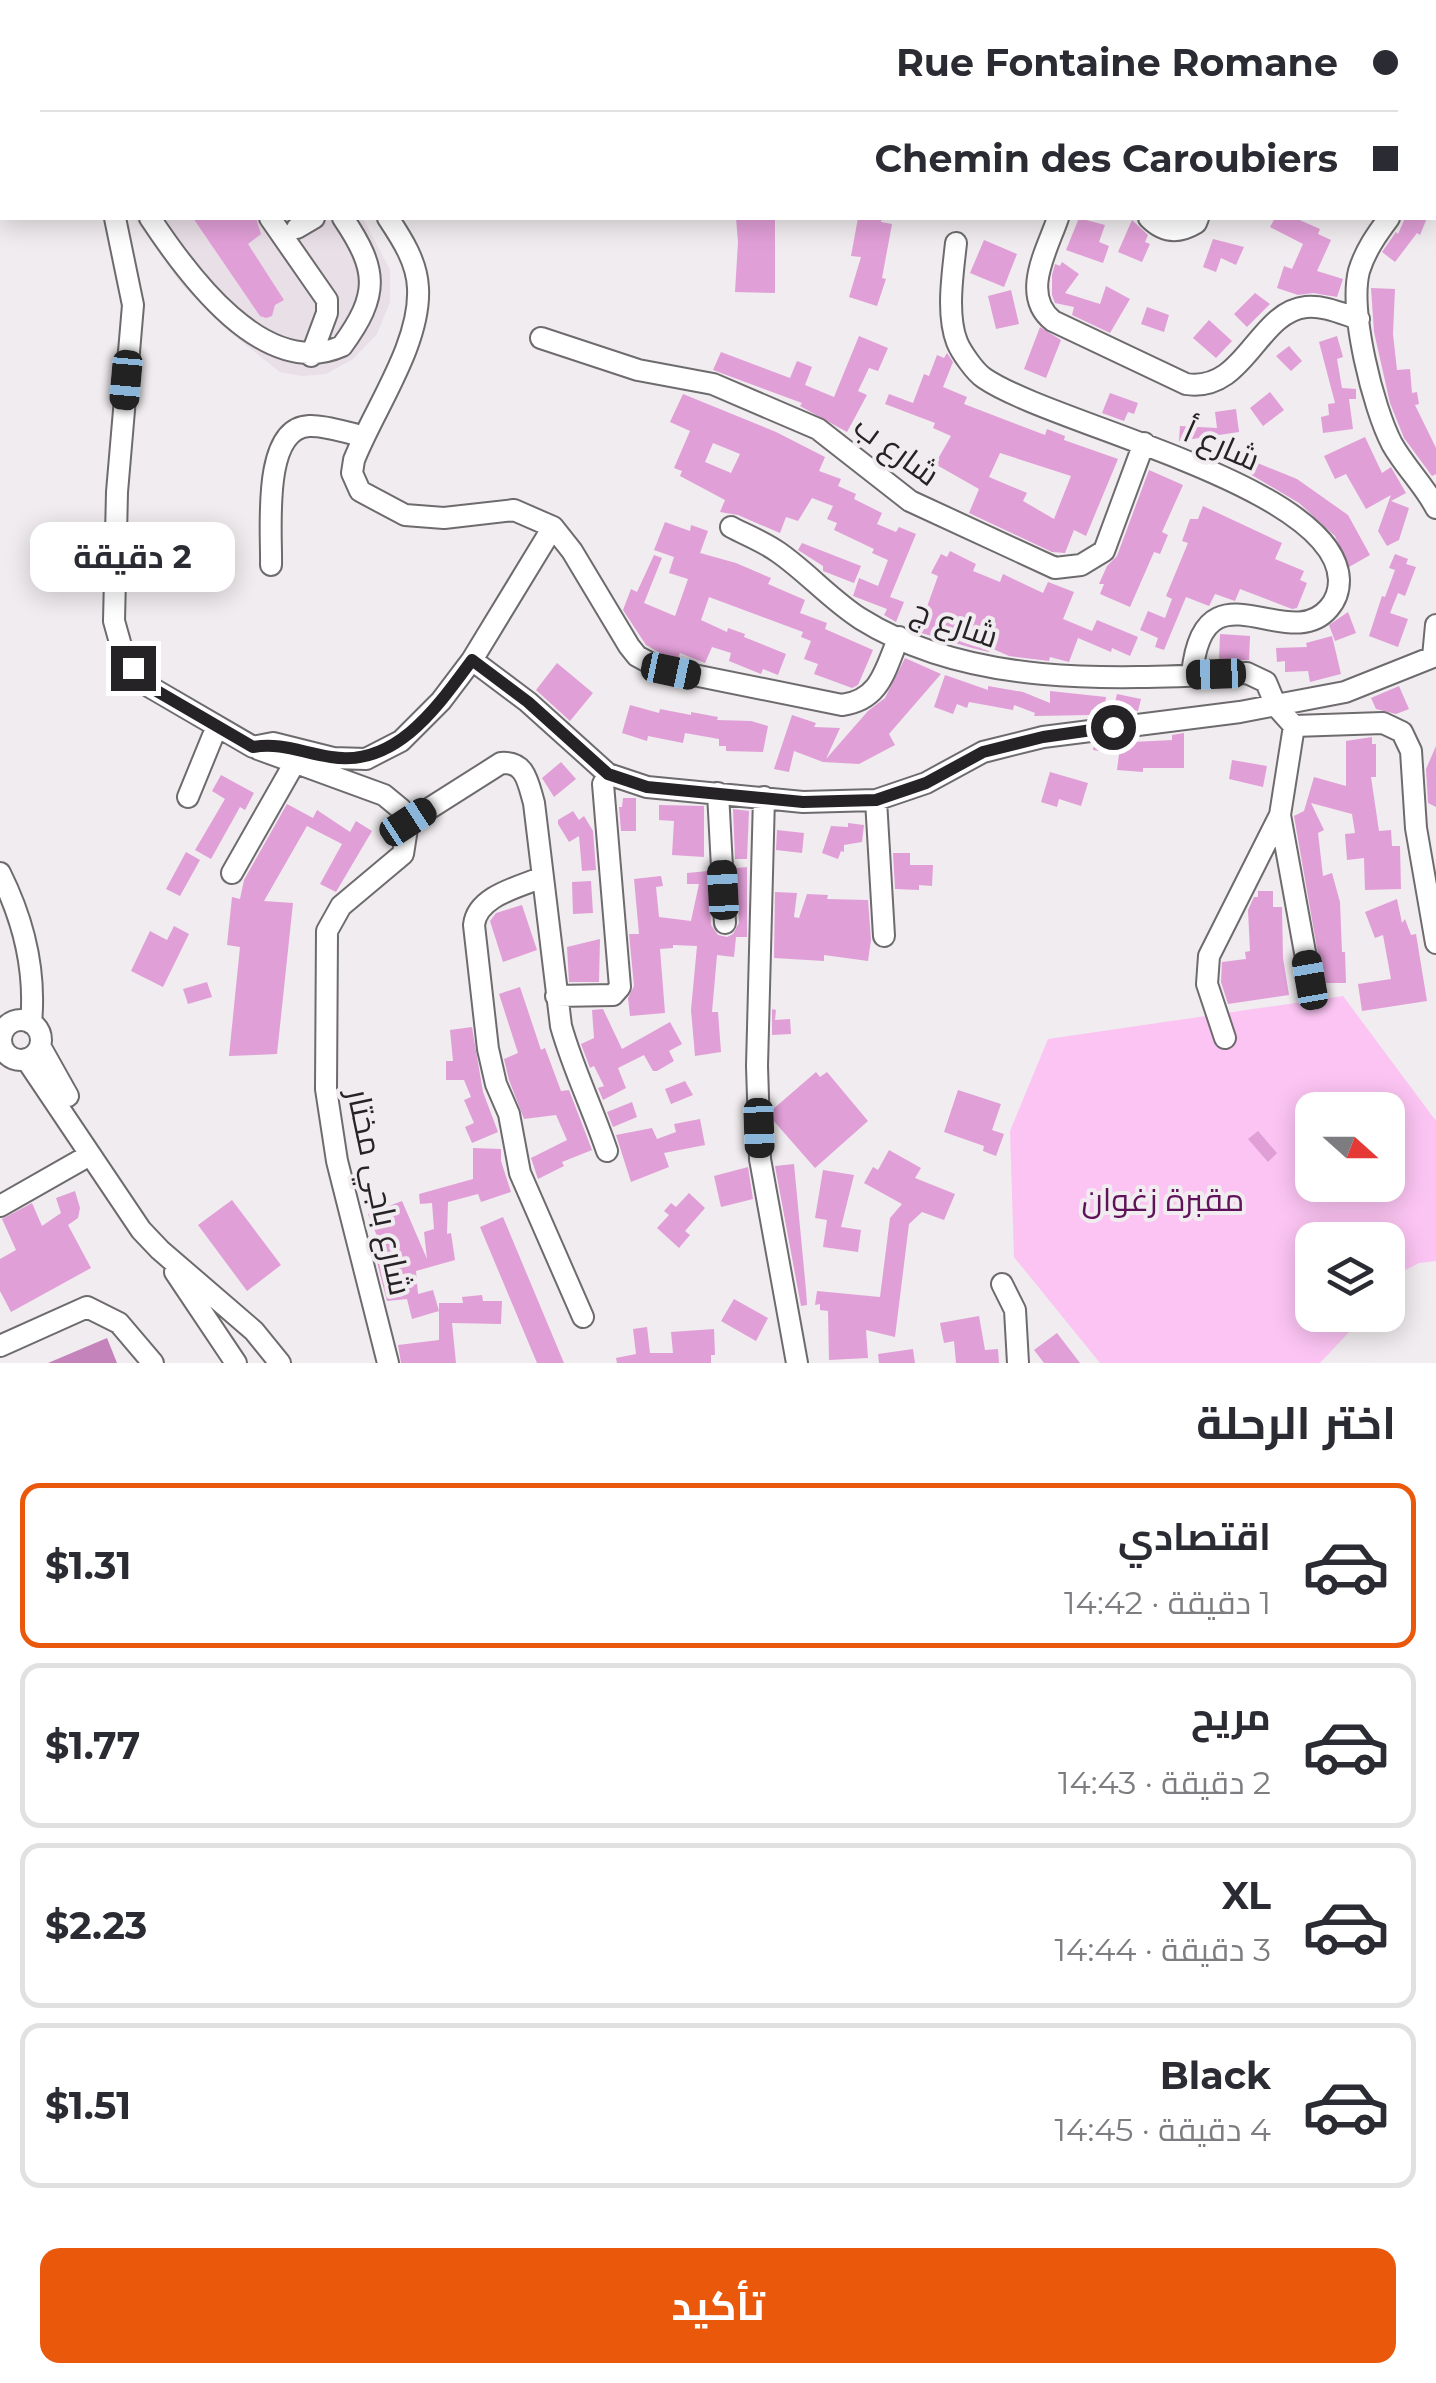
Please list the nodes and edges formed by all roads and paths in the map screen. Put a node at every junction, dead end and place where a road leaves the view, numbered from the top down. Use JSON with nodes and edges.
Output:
{"nodes":[{"id":1,"x":116,"y":220,"type":"edge"},
{"id":2,"x":151,"y":220,"type":"edge"},
{"id":3,"x":271,"y":220,"type":"edge"},
{"id":4,"x":343,"y":220,"type":"edge"},
{"id":5,"x":389,"y":220,"type":"edge"},
{"id":6,"x":1057,"y":220,"type":"edge"},
{"id":7,"x":1152,"y":220,"type":"edge"},
{"id":8,"x":1197,"y":220,"type":"edge"},
{"id":9,"x":1389,"y":220,"type":"edge"},
{"id":10,"x":956,"y":243,"type":"dead end"},
{"id":11,"x":1359,"y":318,"type":"junction"},
{"id":12,"x":541,"y":338,"type":"dead end"},
{"id":13,"x":311,"y":356,"type":"junction"},
{"id":14,"x":363,"y":436,"type":"junction"},
{"id":15,"x":1144,"y":443,"type":"junction"},
{"id":16,"x":1430,"y":483,"type":"edge"},
{"id":17,"x":1436,"y":508,"type":"edge"},
{"id":18,"x":731,"y":527,"type":"dead end"},
{"id":19,"x":554,"y":528,"type":"junction"},
{"id":20,"x":271,"y":566,"type":"dead end"},
{"id":21,"x":1436,"y":625,"type":"edge"},
{"id":22,"x":899,"y":638,"type":"junction"},
{"id":23,"x":1435,"y":656,"type":"edge"},
{"id":24,"x":472,"y":660,"type":"junction"},
{"id":25,"x":1192,"y":675,"type":"junction"},
{"id":26,"x":1276,"y":706,"type":"junction"},
{"id":27,"x":218,"y":726,"type":"junction"},
{"id":28,"x":1294,"y":726,"type":"junction"},
{"id":29,"x":253,"y":747,"type":"junction"},
{"id":30,"x":294,"y":764,"type":"junction"},
{"id":31,"x":608,"y":774,"type":"junction"},
{"id":32,"x":718,"y":793,"type":"junction"},
{"id":33,"x":188,"y":797,"type":"dead end"},
{"id":34,"x":764,"y":797,"type":"junction"},
{"id":35,"x":876,"y":800,"type":"junction"},
{"id":36,"x":1280,"y":816,"type":"junction"},
{"id":37,"x":408,"y":822,"type":"junction"},
{"id":38,"x":0,"y":872,"type":"edge"},
{"id":39,"x":232,"y":873,"type":"dead end"},
{"id":40,"x":543,"y":877,"type":"junction"},
{"id":41,"x":0,"y":902,"type":"edge"},
{"id":42,"x":725,"y":923,"type":"dead end"},
{"id":43,"x":884,"y":936,"type":"dead end"},
{"id":44,"x":1436,"y":943,"type":"edge"},
{"id":45,"x":1310,"y":980,"type":"dead end"},
{"id":46,"x":556,"y":996,"type":"junction"},
{"id":47,"x":1225,"y":1038,"type":"dead end"},
{"id":48,"x":12,"y":1042,"type":"edge"},
{"id":49,"x":607,"y":1151,"type":"dead end"},
{"id":50,"x":95,"y":1163,"type":"junction"},
{"id":51,"x":0,"y":1206,"type":"edge"},
{"id":52,"x":160,"y":1250,"type":"junction"},
{"id":53,"x":1002,"y":1284,"type":"dead end"},
{"id":54,"x":583,"y":1317,"type":"dead end"},
{"id":55,"x":0,"y":1346,"type":"edge"},
{"id":56,"x":153,"y":1363,"type":"edge"},
{"id":57,"x":236,"y":1363,"type":"edge"},
{"id":58,"x":280,"y":1363,"type":"edge"},
{"id":59,"x":388,"y":1363,"type":"edge"},
{"id":60,"x":797,"y":1363,"type":"edge"},
{"id":61,"x":1018,"y":1363,"type":"edge"}],
"edges":[{"from":1,"to":27,"type":"street"},
{"from":2,"to":13,"type":"street"},
{"from":3,"to":13,"type":"street"},
{"from":4,"to":13,"type":"street"},
{"from":5,"to":14,"type":"street"},
{"from":6,"to":11,"type":"street"},
{"from":7,"to":8,"type":"street"},
{"from":9,"to":11,"type":"street"},
{"from":10,"to":15,"type":"street","name":"شارع أ"},
{"from":11,"to":16,"type":"street"},
{"from":12,"to":15,"type":"street","name":"شارع ب"},
{"from":14,"to":19,"type":"street"},
{"from":14,"to":20,"type":"street"},
{"from":15,"to":25,"type":"street","name":"شارع أ"},
{"from":16,"to":17,"type":"street"},
{"from":18,"to":22,"type":"street","name":"شارع ج"},
{"from":19,"to":22,"type":"street"},
{"from":19,"to":24,"type":"street"},
{"from":21,"to":23,"type":"street"},
{"from":22,"to":25,"type":"street","name":"شارع ج"},
{"from":23,"to":26,"type":"street"},
{"from":24,"to":29,"type":"street"},
{"from":24,"to":31,"type":"street"},
{"from":25,"to":26,"type":"street","name":"شارع ج"},
{"from":26,"to":28,"type":"street"},
{"from":26,"to":35,"type":"street"},
{"from":27,"to":29,"type":"street"},
{"from":27,"to":33,"type":"street"},
{"from":28,"to":36,"type":"street"},
{"from":28,"to":44,"type":"street"},
{"from":29,"to":30,"type":"street"},
{"from":30,"to":37,"type":"street"},
{"from":30,"to":39,"type":"street"},
{"from":31,"to":32,"type":"street"},
{"from":31,"to":46,"type":"street"},
{"from":32,"to":34,"type":"street"},
{"from":32,"to":42,"type":"street"},
{"from":34,"to":35,"type":"street"},
{"from":34,"to":60,"type":"street"},
{"from":35,"to":43,"type":"street"},
{"from":36,"to":45,"type":"street"},
{"from":36,"to":47,"type":"street"},
{"from":37,"to":40,"type":"street"},
{"from":37,"to":59,"type":"street","name":"شارع باجي مختار"},
{"from":38,"to":48,"type":"street"},
{"from":40,"to":46,"type":"street"},
{"from":40,"to":54,"type":"street"},
{"from":41,"to":48,"type":"street"},
{"from":46,"to":49,"type":"street"},
{"from":48,"to":50,"type":"street"},
{"from":50,"to":51,"type":"street"},
{"from":50,"to":52,"type":"street"},
{"from":52,"to":57,"type":"street"},
{"from":52,"to":58,"type":"street"},
{"from":53,"to":61,"type":"street"},
{"from":55,"to":56,"type":"street"}]}
